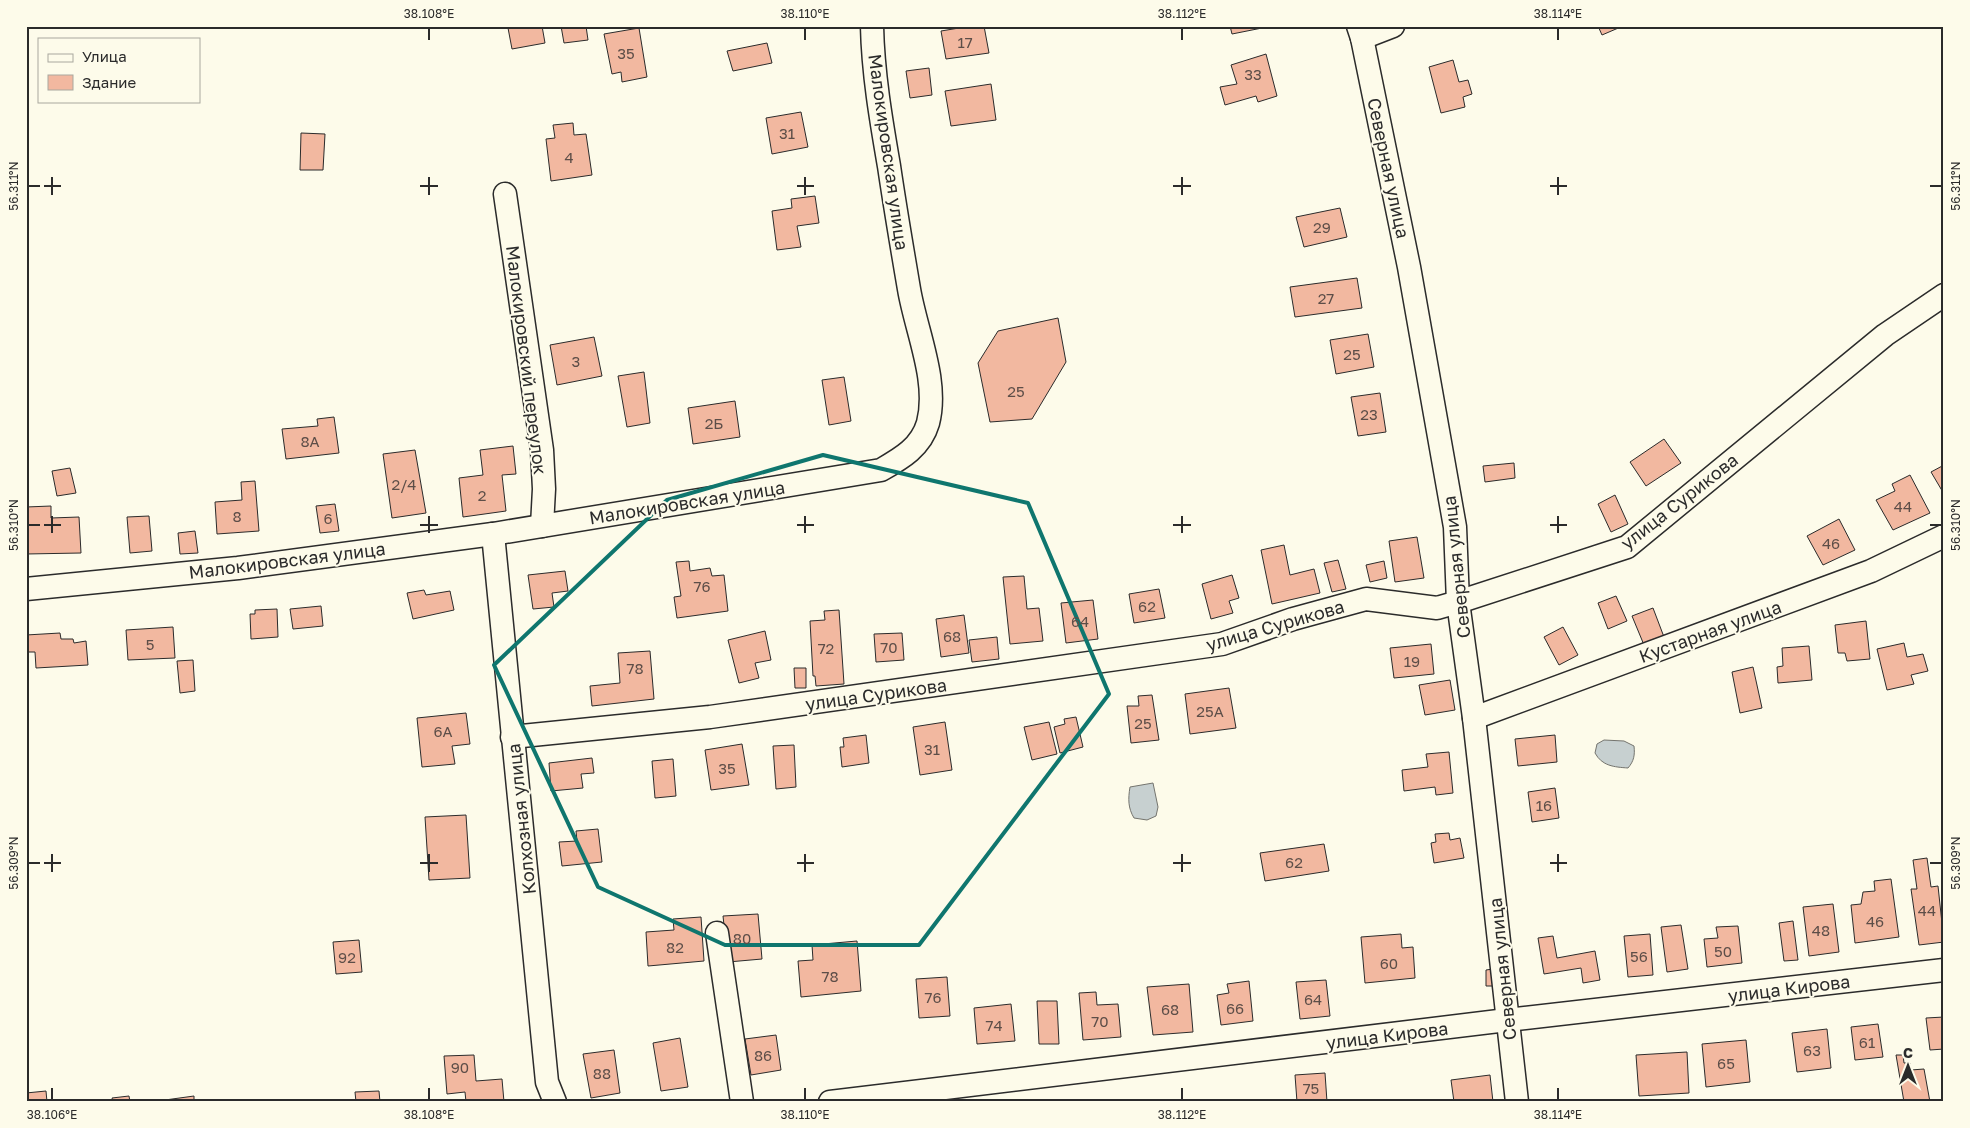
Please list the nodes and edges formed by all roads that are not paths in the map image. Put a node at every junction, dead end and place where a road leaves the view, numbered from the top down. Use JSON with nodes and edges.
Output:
{"nodes":[{"id":1,"x":872,"y":26,"type":"edge"},
{"id":2,"x":1393,"y":26,"type":"edge"},
{"id":3,"x":1360,"y":32,"type":"edge"},
{"id":4,"x":505,"y":194,"type":"dead end"},
{"id":5,"x":1944,"y":294,"type":"edge"},
{"id":6,"x":542,"y":526,"type":"junction"},
{"id":7,"x":492,"y":534,"type":"junction"},
{"id":8,"x":1944,"y":536,"type":"edge"},
{"id":9,"x":26,"y":589,"type":"edge"},
{"id":10,"x":1458,"y":602,"type":"junction"},
{"id":11,"x":1474,"y":718,"type":"junction"},
{"id":12,"x":512,"y":736,"type":"junction"},
{"id":13,"x":717,"y":933,"type":"dead end"},
{"id":14,"x":1944,"y":970,"type":"edge"},
{"id":15,"x":1507,"y":1020,"type":"junction"},
{"id":16,"x":930,"y":1096,"type":"edge"},
{"id":17,"x":555,"y":1102,"type":"edge"},
{"id":18,"x":742,"y":1102,"type":"edge"},
{"id":19,"x":830,"y":1102,"type":"edge"},
{"id":20,"x":1517,"y":1102,"type":"edge"}],
"edges":[{"from":1,"to":6,"type":"street","name":"Малокировская улица"},
{"from":2,"to":3,"type":"street"},
{"from":3,"to":10,"type":"street","name":"Северная улица"},
{"from":4,"to":6,"type":"street","name":"Малокировский переулок"},
{"from":5,"to":10,"type":"street","name":"улица Сурикова"},
{"from":6,"to":7,"type":"street","name":"Малокировская улица"},
{"from":7,"to":9,"type":"street","name":"Малокировская улица"},
{"from":7,"to":12,"type":"street","name":"Колхозная улица"},
{"from":8,"to":11,"type":"street","name":"Кустарная улица"},
{"from":10,"to":11,"type":"street","name":"Северная улица"},
{"from":10,"to":12,"type":"street","name":"улица Сурикова"},
{"from":11,"to":15,"type":"street","name":"Северная улица"},
{"from":12,"to":17,"type":"street","name":"Колхозная улица"},
{"from":13,"to":18,"type":"street"},
{"from":14,"to":15,"type":"street","name":"улица Кирова"},
{"from":15,"to":16,"type":"street","name":"улица Кирова"},
{"from":15,"to":20,"type":"street","name":"Северная улица"},
{"from":16,"to":19,"type":"street","name":"улица Кирова"}]}
